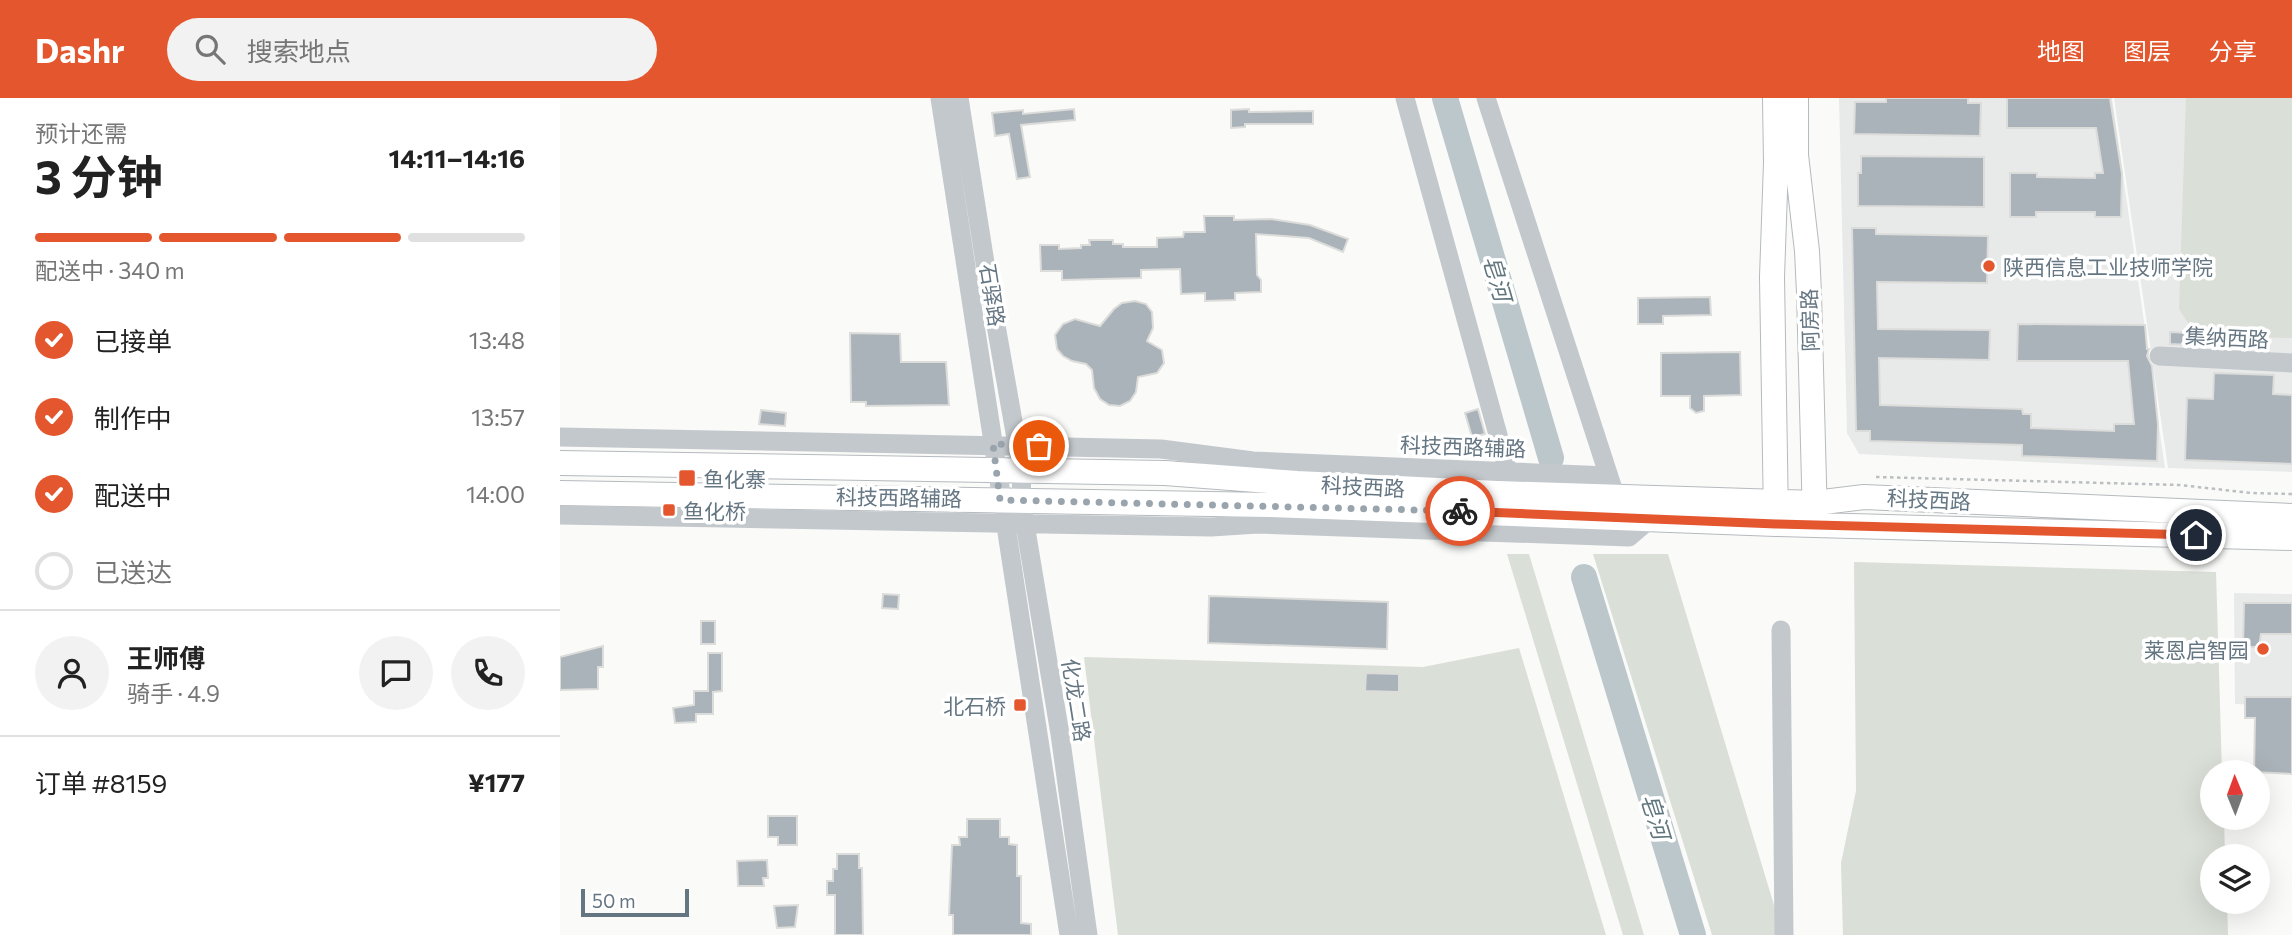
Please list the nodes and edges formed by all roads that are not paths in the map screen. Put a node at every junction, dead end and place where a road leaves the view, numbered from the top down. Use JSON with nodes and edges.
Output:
{"nodes":[{"id":1,"x":940,"y":98,"type":"edge"},
{"id":2,"x":960,"y":98,"type":"edge"},
{"id":3,"x":1405,"y":98,"type":"edge"},
{"id":4,"x":1486,"y":98,"type":"edge"},
{"id":5,"x":1774,"y":98,"type":"edge"},
{"id":6,"x":1796,"y":98,"type":"edge"},
{"id":7,"x":2159,"y":356,"type":"dead end"},
{"id":8,"x":2292,"y":363,"type":"edge"},
{"id":9,"x":560,"y":438,"type":"edge"},
{"id":10,"x":993,"y":444,"type":"junction"},
{"id":11,"x":1017,"y":445,"type":"junction"},
{"id":12,"x":560,"y":463,"type":"edge"},
{"id":13,"x":1010,"y":472,"type":"junction"},
{"id":14,"x":1511,"y":482,"type":"junction"},
{"id":15,"x":1612,"y":486,"type":"junction"},
{"id":16,"x":560,"y":493,"type":"edge"},
{"id":17,"x":1013,"y":511,"type":"junction"},
{"id":18,"x":560,"y":514,"type":"edge"},
{"id":19,"x":2292,"y":516,"type":"edge"},
{"id":20,"x":1776,"y":522,"type":"junction"},
{"id":21,"x":1815,"y":523,"type":"junction"},
{"id":22,"x":2292,"y":538,"type":"edge"},
{"id":23,"x":1781,"y":630,"type":"dead end"},
{"id":24,"x":1069,"y":935,"type":"edge"},
{"id":25,"x":1088,"y":935,"type":"edge"},
{"id":26,"x":1784,"y":935,"type":"edge"}],
"edges":[{"from":1,"to":10,"type":"street","name":"石驿路"},
{"from":2,"to":11,"type":"street","name":"石驿路"},
{"from":3,"to":14,"type":"street"},
{"from":4,"to":15,"type":"street"},
{"from":5,"to":20,"type":"main road","name":"阿房路"},
{"from":6,"to":21,"type":"main road","name":"阿房路"},
{"from":7,"to":8,"type":"street","name":"集纳西路"},
{"from":9,"to":10,"type":"street","name":"科技西路辅路"},
{"from":10,"to":11,"type":"street","name":"科技西路辅路"},
{"from":10,"to":13,"type":"street","name":"石驿路"},
{"from":11,"to":13,"type":"street","name":"石驿路"},
{"from":11,"to":14,"type":"street","name":"科技西路辅路"},
{"from":12,"to":13,"type":"main road","name":"科技西路"},
{"from":13,"to":14,"type":"main road","name":"科技西路"},
{"from":13,"to":17,"type":"street","name":"石驿路"},
{"from":14,"to":15,"type":"main road","name":"科技西路"},
{"from":15,"to":20,"type":"main road","name":"科技西路"},
{"from":16,"to":17,"type":"main road","name":"科技西路"},
{"from":17,"to":18,"type":"street","name":"科技西路辅路"},
{"from":17,"to":20,"type":"main road","name":"科技西路"},
{"from":17,"to":24,"type":"street"},
{"from":17,"to":25,"type":"street","name":"化龙二路"},
{"from":19,"to":21,"type":"main road","name":"科技西路"},
{"from":20,"to":21,"type":"main road","name":"科技西路"},
{"from":21,"to":22,"type":"main road","name":"科技西路"},
{"from":23,"to":26,"type":"street"}]}
